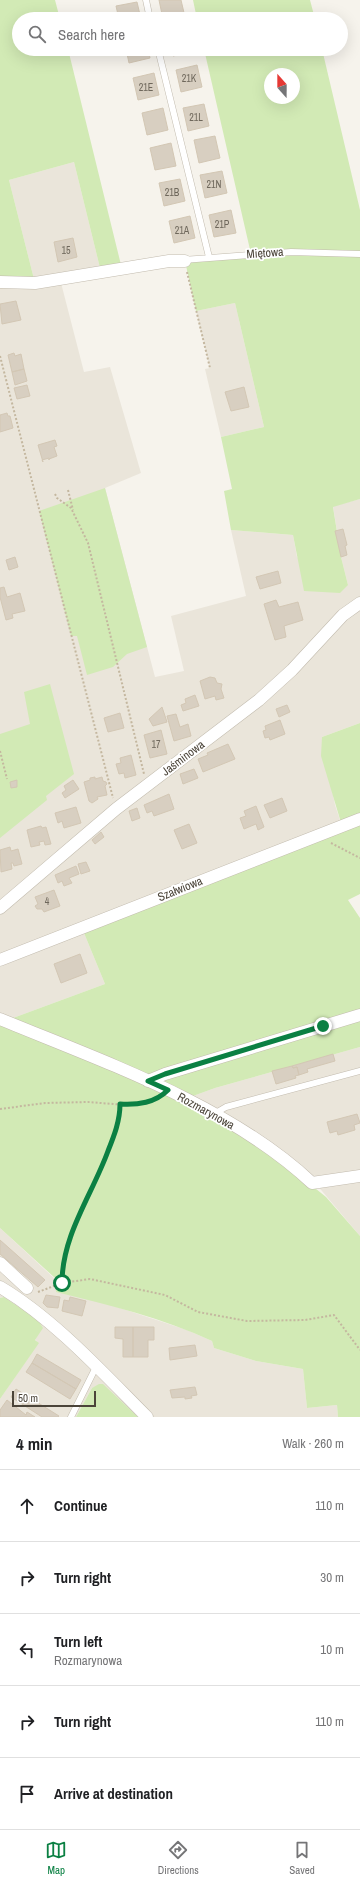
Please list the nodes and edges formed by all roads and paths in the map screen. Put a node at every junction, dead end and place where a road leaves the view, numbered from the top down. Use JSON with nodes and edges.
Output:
{"nodes":[{"id":1,"x":146,"y":0,"type":"edge"},
{"id":2,"x":149,"y":12,"type":"edge"},
{"id":3,"x":160,"y":56,"type":"edge"},
{"id":4,"x":360,"y":254,"type":"edge"},
{"id":5,"x":209,"y":257,"type":"junction"},
{"id":6,"x":185,"y":261,"type":"joint"},
{"id":7,"x":169,"y":262,"type":"junction"},
{"id":8,"x":0,"y":282,"type":"edge"},
{"id":9,"x":0,"y":356,"type":"edge"},
{"id":10,"x":210,"y":368,"type":"dead end"},
{"id":11,"x":68,"y":490,"type":"dead end"},
{"id":12,"x":55,"y":494,"type":"dead end"},
{"id":13,"x":73,"y":513,"type":"junction"},
{"id":14,"x":360,"y":603,"type":"edge"},
{"id":15,"x":0,"y":751,"type":"edge"},
{"id":16,"x":7,"y":779,"type":"dead end"},
{"id":17,"x":147,"y":785,"type":"junction"},
{"id":18,"x":116,"y":809,"type":"junction"},
{"id":19,"x":360,"y":819,"type":"edge"},
{"id":20,"x":318,"y":836,"type":"junction"},
{"id":21,"x":360,"y":858,"type":"edge"},
{"id":22,"x":0,"y":908,"type":"edge"},
{"id":23,"x":0,"y":960,"type":"edge"},
{"id":24,"x":360,"y":1015,"type":"edge"},
{"id":25,"x":0,"y":1019,"type":"edge"},
{"id":26,"x":360,"y":1071,"type":"edge"},
{"id":27,"x":148,"y":1081,"type":"junction"},
{"id":28,"x":168,"y":1090,"type":"junction"},
{"id":29,"x":120,"y":1104,"type":"junction"},
{"id":30,"x":0,"y":1109,"type":"edge"},
{"id":31,"x":214,"y":1114,"type":"junction"},
{"id":32,"x":360,"y":1176,"type":"edge"},
{"id":33,"x":0,"y":1263,"type":"edge"},
{"id":34,"x":62,"y":1283,"type":"junction"},
{"id":35,"x":0,"y":1287,"type":"edge"},
{"id":36,"x":30,"y":1292,"type":"joint"},
{"id":37,"x":360,"y":1350,"type":"edge"},
{"id":38,"x":96,"y":1367,"type":"junction"},
{"id":39,"x":71,"y":1417,"type":"edge"},
{"id":40,"x":147,"y":1417,"type":"edge"}],
"edges":[{"from":1,"to":2,"type":"lane"},
{"from":3,"to":5,"type":"lane"},
{"from":4,"to":5,"type":"lane","name":"Miętowa"},
{"from":5,"to":7,"type":"lane","name":"Miętowa"},
{"from":6,"to":7,"type":"street","name":"Miętowa"},
{"from":6,"to":10,"type":"path"},
{"from":7,"to":8,"type":"street","name":"Miętowa"},
{"from":9,"to":18,"type":"path"},
{"from":11,"to":13,"type":"path"},
{"from":12,"to":13,"type":"path"},
{"from":13,"to":17,"type":"path"},
{"from":14,"to":17,"type":"street","name":"Jaśminowa"},
{"from":15,"to":16,"type":"path"},
{"from":17,"to":18,"type":"street","name":"Jaśminowa"},
{"from":18,"to":22,"type":"street","name":"Jaśminowa"},
{"from":19,"to":20,"type":"street","name":"Szałwiowa"},
{"from":20,"to":21,"type":"path"},
{"from":20,"to":23,"type":"street","name":"Szałwiowa"},
{"from":24,"to":27,"type":"street"},
{"from":25,"to":27,"type":"street","name":"Rozmarynowa"},
{"from":26,"to":31,"type":"lane"},
{"from":27,"to":28,"type":"street","name":"Rozmarynowa"},
{"from":28,"to":29,"type":"path"},
{"from":28,"to":31,"type":"street","name":"Rozmarynowa"},
{"from":29,"to":30,"type":"path"},
{"from":29,"to":34,"type":"path"},
{"from":31,"to":32,"type":"street","name":"Rozmarynowa"},
{"from":33,"to":36,"type":"street"},
{"from":34,"to":36,"type":"path"},
{"from":34,"to":37,"type":"path"},
{"from":35,"to":38,"type":"street"},
{"from":38,"to":39,"type":"lane"},
{"from":38,"to":40,"type":"street"}]}
